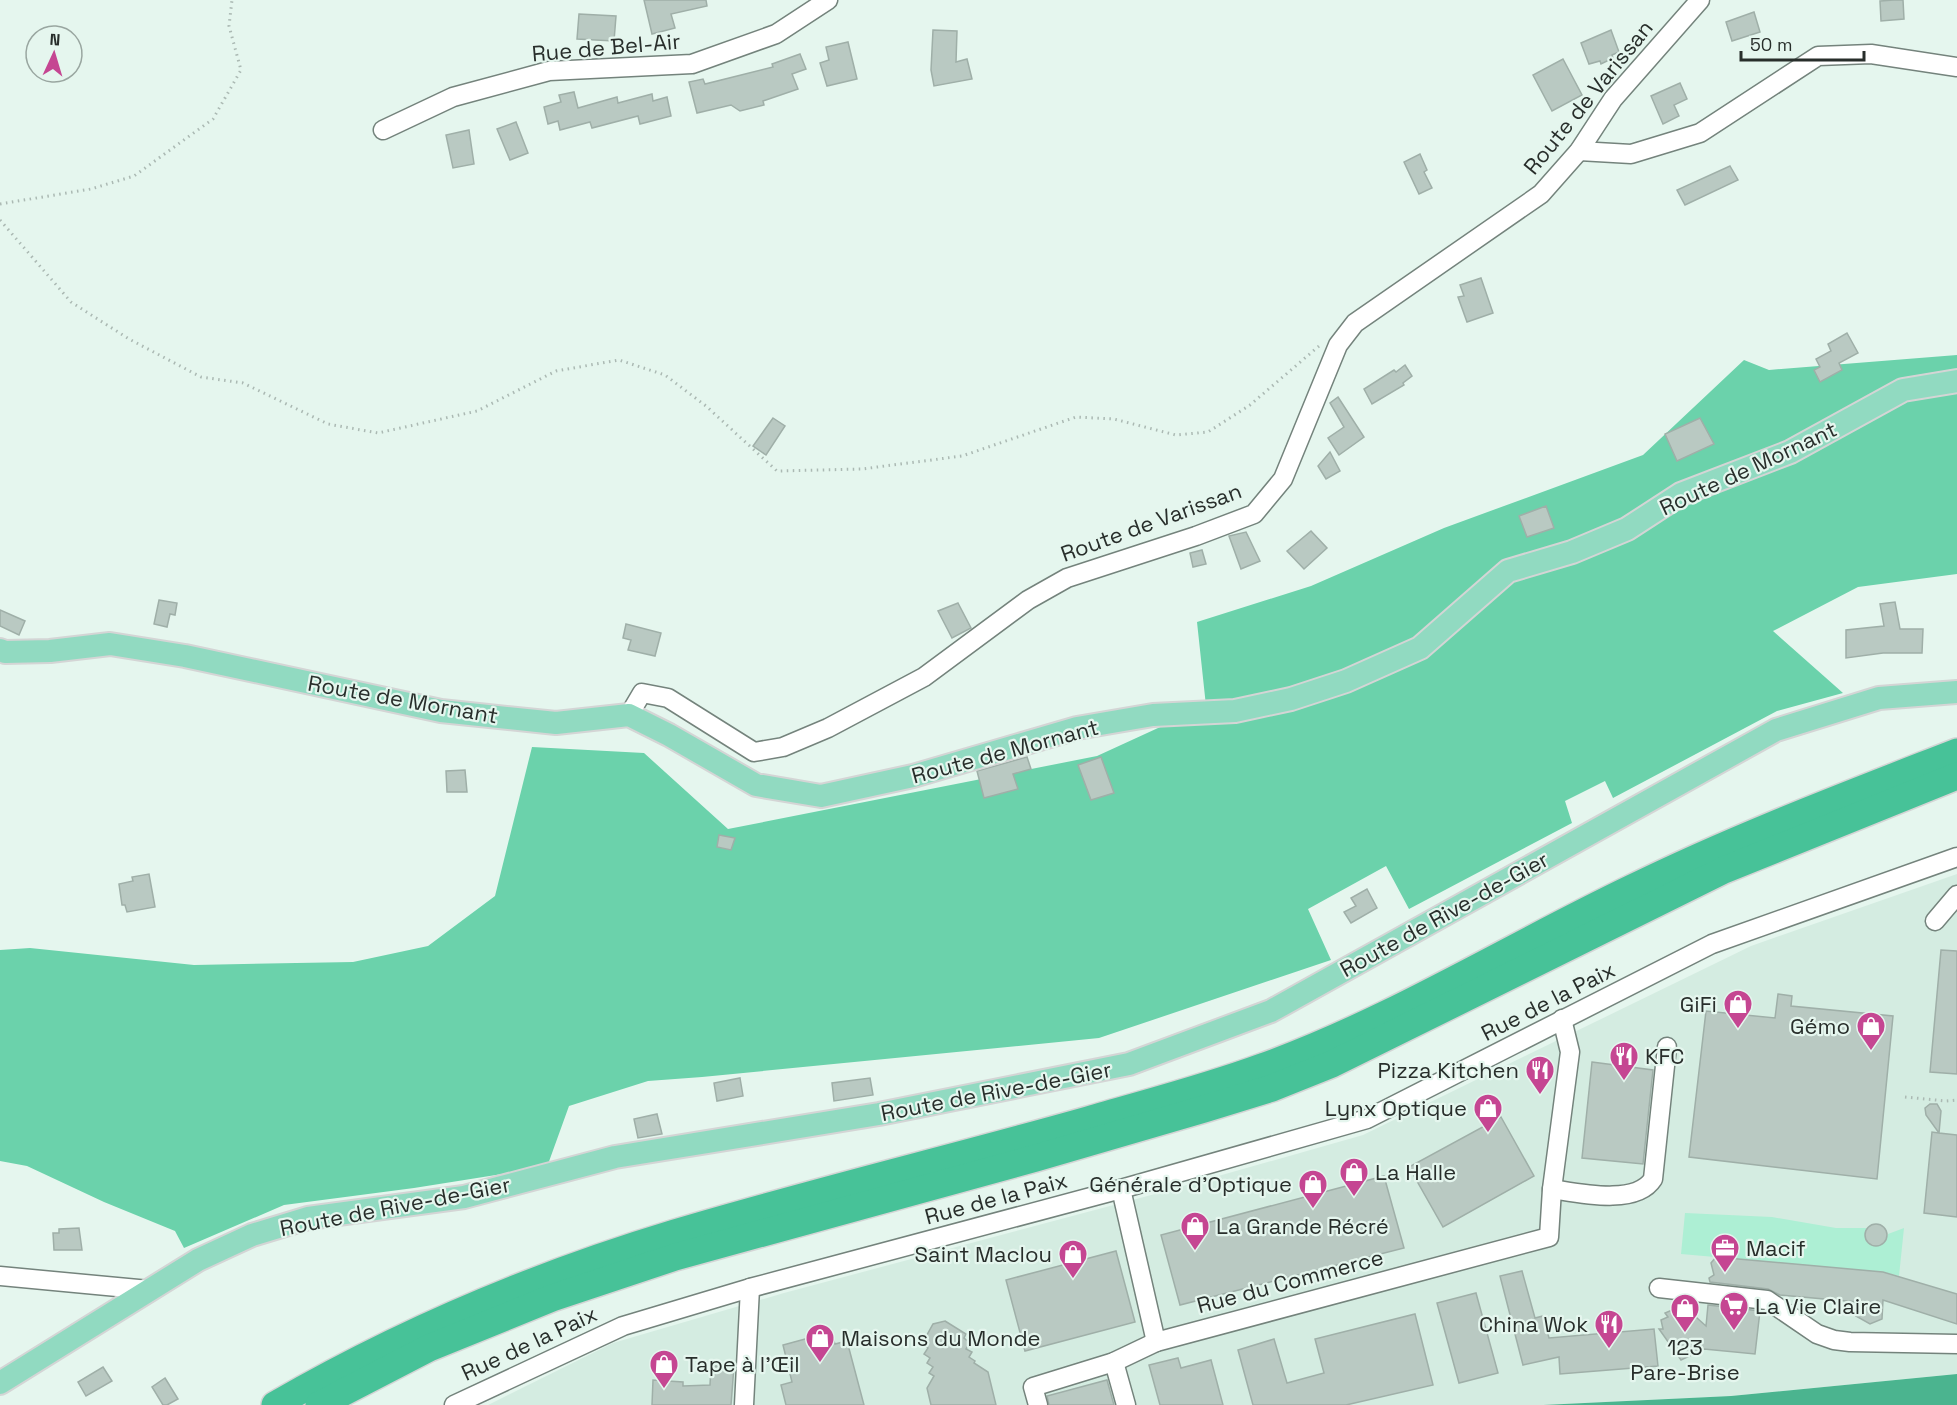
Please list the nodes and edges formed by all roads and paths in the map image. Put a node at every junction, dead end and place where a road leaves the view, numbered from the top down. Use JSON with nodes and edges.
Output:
{"nodes":[{"id":1,"x":232,"y":0,"type":"edge"},
{"id":2,"x":828,"y":0,"type":"edge"},
{"id":3,"x":1700,"y":0,"type":"edge"},
{"id":4,"x":1957,"y":67,"type":"edge"},
{"id":5,"x":383,"y":130,"type":"dead end"},
{"id":6,"x":1579,"y":151,"type":"junction"},
{"id":7,"x":0,"y":204,"type":"edge"},
{"id":8,"x":0,"y":220,"type":"edge"},
{"id":9,"x":1323,"y":344,"type":"dead end"},
{"id":10,"x":1957,"y":381,"type":"edge"},
{"id":11,"x":0,"y":650,"type":"edge"},
{"id":12,"x":1957,"y":692,"type":"edge"},
{"id":13,"x":629,"y":715,"type":"junction"},
{"id":14,"x":1957,"y":752,"type":"edge"},
{"id":15,"x":1957,"y":776,"type":"edge"},
{"id":16,"x":1953,"y":860,"type":"edge"},
{"id":17,"x":1957,"y":895,"type":"edge"},
{"id":18,"x":1935,"y":921,"type":"dead end"},
{"id":19,"x":1562,"y":1019,"type":"junction"},
{"id":20,"x":1667,"y":1047,"type":"dead end"},
{"id":21,"x":1905,"y":1098,"type":"dead end"},
{"id":22,"x":1957,"y":1100,"type":"edge"},
{"id":23,"x":1121,"y":1189,"type":"junction"},
{"id":24,"x":1552,"y":1189,"type":"junction"},
{"id":25,"x":0,"y":1276,"type":"edge"},
{"id":26,"x":750,"y":1288,"type":"junction"},
{"id":27,"x":1659,"y":1288,"type":"dead end"},
{"id":28,"x":149,"y":1290,"type":"junction"},
{"id":29,"x":1156,"y":1342,"type":"junction"},
{"id":30,"x":1957,"y":1344,"type":"edge"},
{"id":31,"x":1114,"y":1362,"type":"junction"},
{"id":32,"x":0,"y":1383,"type":"edge"},
{"id":33,"x":275,"y":1405,"type":"edge"},
{"id":34,"x":319,"y":1405,"type":"edge"},
{"id":35,"x":454,"y":1405,"type":"edge"},
{"id":36,"x":744,"y":1405,"type":"edge"},
{"id":37,"x":1038,"y":1405,"type":"edge"},
{"id":38,"x":1126,"y":1405,"type":"edge"}],
"edges":[{"from":1,"to":7,"type":"path"},
{"from":2,"to":5,"type":"street","name":"Rue de Bel-Air"},
{"from":3,"to":6,"type":"street","name":"Route de Varissan"},
{"from":4,"to":6,"type":"street"},
{"from":6,"to":13,"type":"street","name":"Route de Varissan"},
{"from":8,"to":9,"type":"path"},
{"from":10,"to":13,"type":"main road","name":"Route de Mornant"},
{"from":11,"to":13,"type":"main road","name":"Route de Mornant"},
{"from":12,"to":28,"type":"main road","name":"Route de Rive-de-Gier"},
{"from":14,"to":33,"type":"highway"},
{"from":15,"to":34,"type":"highway"},
{"from":16,"to":19,"type":"street","name":"Rue de la Paix"},
{"from":17,"to":18,"type":"street"},
{"from":19,"to":23,"type":"street","name":"Rue de la Paix"},
{"from":19,"to":24,"type":"street","name":"Rue du Commerce"},
{"from":20,"to":24,"type":"street"},
{"from":21,"to":22,"type":"path"},
{"from":23,"to":26,"type":"street","name":"Rue de la Paix"},
{"from":23,"to":29,"type":"street"},
{"from":24,"to":29,"type":"street","name":"Rue du Commerce"},
{"from":25,"to":28,"type":"street"},
{"from":26,"to":35,"type":"street","name":"Rue de la Paix"},
{"from":26,"to":36,"type":"street"},
{"from":27,"to":30,"type":"street"},
{"from":28,"to":32,"type":"main road","name":"Route de Rive-de-Gier"},
{"from":29,"to":31,"type":"street"},
{"from":31,"to":37,"type":"street"},
{"from":31,"to":38,"type":"street"}]}
